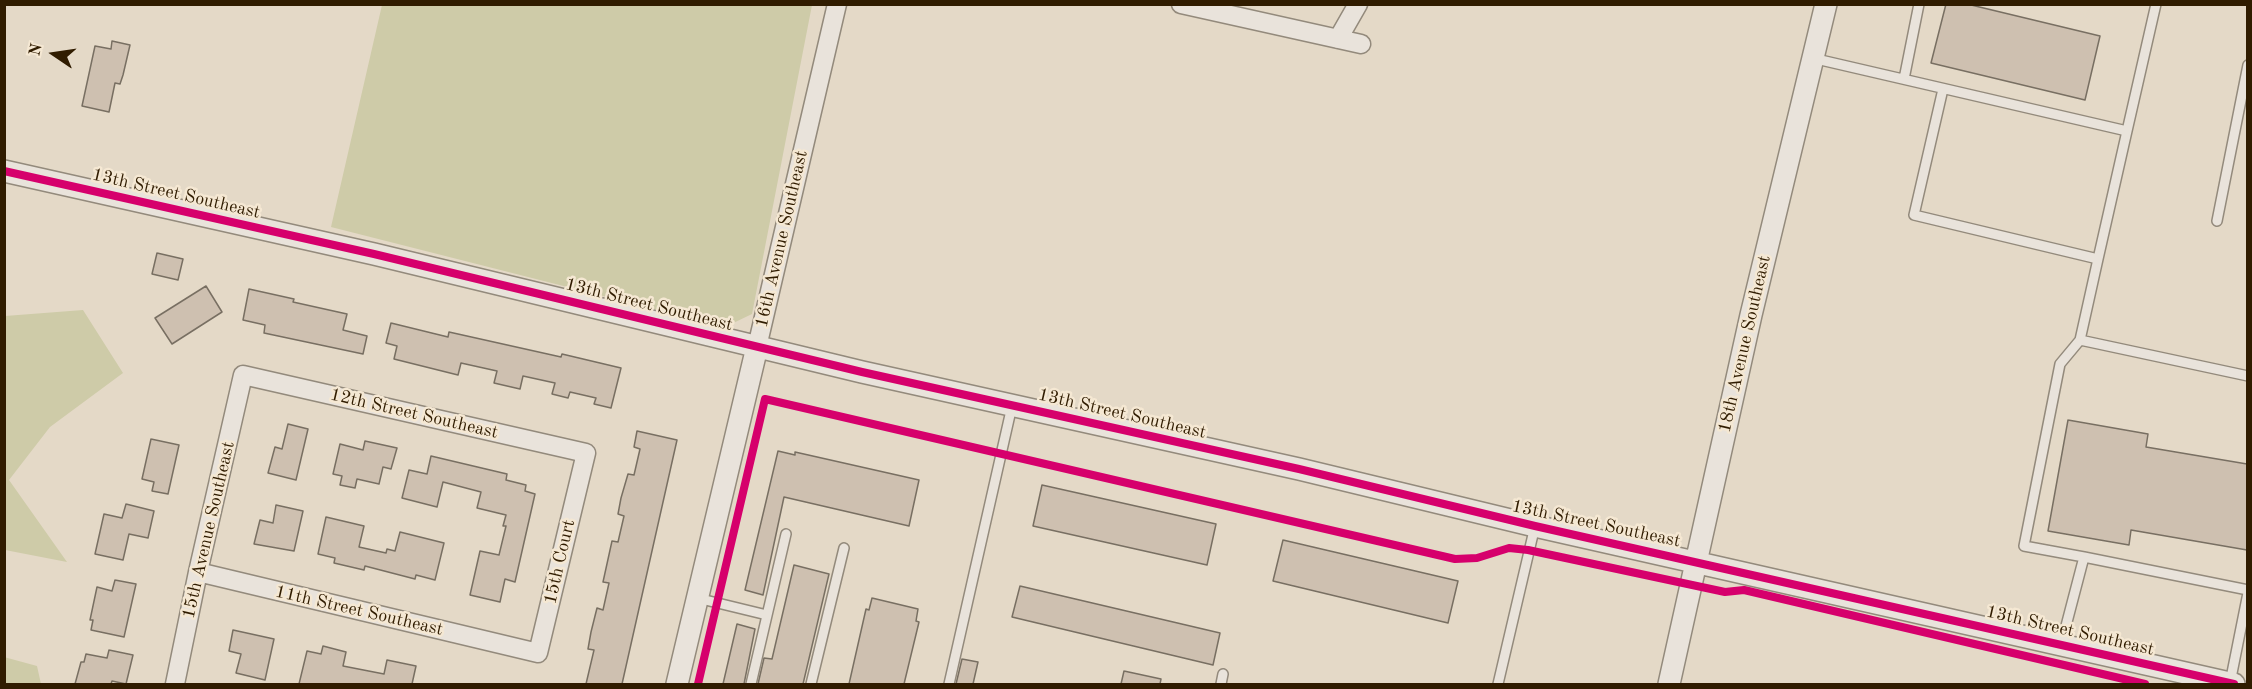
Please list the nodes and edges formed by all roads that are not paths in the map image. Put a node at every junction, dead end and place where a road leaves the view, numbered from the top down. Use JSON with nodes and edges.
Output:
{"nodes":[{"id":1,"x":837,"y":4,"type":"edge"},
{"id":2,"x":1181,"y":4,"type":"edge"},
{"id":3,"x":1358,"y":4,"type":"edge"},
{"id":4,"x":1826,"y":4,"type":"edge"},
{"id":5,"x":1920,"y":4,"type":"edge"},
{"id":6,"x":2156,"y":4,"type":"edge"},
{"id":7,"x":1229,"y":10,"type":"edge"},
{"id":8,"x":1338,"y":39,"type":"junction"},
{"id":9,"x":1361,"y":44,"type":"dead end"},
{"id":10,"x":1812,"y":58,"type":"junction"},
{"id":11,"x":2247,"y":65,"type":"edge"},
{"id":12,"x":1904,"y":79,"type":"junction"},
{"id":13,"x":1942,"y":89,"type":"junction"},
{"id":14,"x":2127,"y":131,"type":"junction"},
{"id":15,"x":4,"y":171,"type":"edge"},
{"id":16,"x":2217,"y":221,"type":"dead end"},
{"id":17,"x":2097,"y":259,"type":"junction"},
{"id":18,"x":2080,"y":340,"type":"junction"},
{"id":19,"x":757,"y":347,"type":"junction"},
{"id":20,"x":243,"y":375,"type":"joint"},
{"id":21,"x":2247,"y":376,"type":"edge"},
{"id":22,"x":1012,"y":405,"type":"junction"},
{"id":23,"x":586,"y":453,"type":"joint"},
{"id":24,"x":1535,"y":526,"type":"junction"},
{"id":25,"x":786,"y":534,"type":"dead end"},
{"id":26,"x":844,"y":548,"type":"dead end"},
{"id":27,"x":2084,"y":557,"type":"junction"},
{"id":28,"x":1696,"y":561,"type":"junction"},
{"id":29,"x":198,"y":572,"type":"junction"},
{"id":30,"x":2247,"y":592,"type":"edge"},
{"id":31,"x":696,"y":598,"type":"junction"},
{"id":32,"x":767,"y":615,"type":"junction"},
{"id":33,"x":2061,"y":645,"type":"junction"},
{"id":34,"x":521,"y":649,"type":"joint"},
{"id":35,"x":1223,"y":674,"type":"dead end"},
{"id":36,"x":175,"y":684,"type":"edge"},
{"id":37,"x":677,"y":684,"type":"edge"},
{"id":38,"x":751,"y":684,"type":"edge"},
{"id":39,"x":811,"y":684,"type":"edge"},
{"id":40,"x":949,"y":684,"type":"edge"},
{"id":41,"x":1221,"y":684,"type":"edge"},
{"id":42,"x":1498,"y":684,"type":"edge"},
{"id":43,"x":1669,"y":684,"type":"edge"},
{"id":44,"x":2232,"y":684,"type":"edge"}],
"edges":[{"from":1,"to":19,"type":"street","name":"16th Avenue Southeast"},
{"from":2,"to":7,"type":"street"},
{"from":3,"to":8,"type":"street"},
{"from":4,"to":10,"type":"street","name":"18th Avenue Southeast"},
{"from":5,"to":12,"type":"lane"},
{"from":6,"to":14,"type":"lane"},
{"from":7,"to":8,"type":"street"},
{"from":8,"to":9,"type":"street"},
{"from":10,"to":12,"type":"lane"},
{"from":10,"to":28,"type":"street","name":"18th Avenue Southeast"},
{"from":11,"to":16,"type":"lane"},
{"from":12,"to":13,"type":"lane"},
{"from":13,"to":14,"type":"lane"},
{"from":13,"to":17,"type":"lane"},
{"from":14,"to":17,"type":"lane"},
{"from":15,"to":19,"type":"street","name":"13th Street Southeast"},
{"from":17,"to":18,"type":"lane"},
{"from":18,"to":21,"type":"lane"},
{"from":18,"to":27,"type":"lane"},
{"from":19,"to":22,"type":"street","name":"13th Street Southeast"},
{"from":19,"to":31,"type":"street","name":"16th Avenue Southeast"},
{"from":20,"to":23,"type":"street","name":"12th Street Southeast"},
{"from":20,"to":29,"type":"street","name":"15th Avenue Southeast"},
{"from":22,"to":24,"type":"street","name":"13th Street Southeast"},
{"from":22,"to":40,"type":"lane"},
{"from":23,"to":34,"type":"street","name":"15th Court"},
{"from":24,"to":28,"type":"street","name":"13th Street Southeast"},
{"from":24,"to":42,"type":"lane"},
{"from":25,"to":32,"type":"lane"},
{"from":26,"to":39,"type":"lane"},
{"from":27,"to":30,"type":"lane"},
{"from":27,"to":33,"type":"lane"},
{"from":28,"to":33,"type":"street","name":"13th Street Southeast"},
{"from":28,"to":43,"type":"street","name":"18th Avenue Southeast"},
{"from":29,"to":34,"type":"street","name":"11th Street Southeast"},
{"from":29,"to":36,"type":"street","name":"15th Avenue Southeast"},
{"from":30,"to":44,"type":"lane"},
{"from":31,"to":32,"type":"lane"},
{"from":31,"to":37,"type":"street","name":"16th Avenue Southeast"},
{"from":32,"to":38,"type":"lane"},
{"from":33,"to":44,"type":"street","name":"13th Street Southeast"},
{"from":35,"to":41,"type":"lane"}]}
